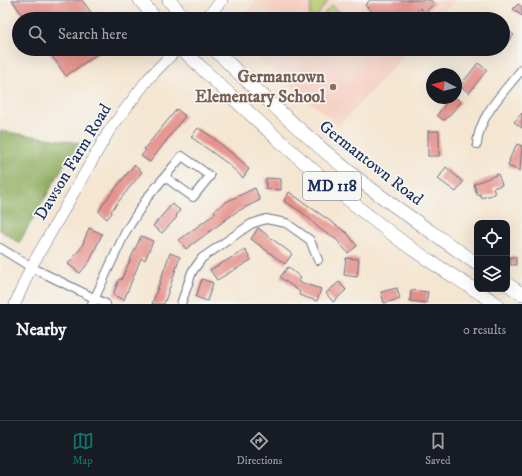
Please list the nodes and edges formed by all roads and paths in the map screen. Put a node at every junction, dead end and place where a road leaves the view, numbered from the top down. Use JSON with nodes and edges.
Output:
{"nodes":[{"id":1,"x":140,"y":0,"type":"edge"},
{"id":2,"x":169,"y":0,"type":"edge"},
{"id":3,"x":222,"y":0,"type":"edge"},
{"id":4,"x":150,"y":12,"type":"edge"},
{"id":5,"x":179,"y":12,"type":"edge"},
{"id":6,"x":211,"y":12,"type":"edge"},
{"id":7,"x":171,"y":56,"type":"edge"},
{"id":8,"x":189,"y":56,"type":"edge"},
{"id":9,"x":221,"y":56,"type":"edge"},
{"id":10,"x":522,"y":69,"type":"edge"},
{"id":11,"x":477,"y":144,"type":"dead end"},
{"id":12,"x":165,"y":177,"type":"junction"},
{"id":13,"x":0,"y":248,"type":"edge"},
{"id":14,"x":318,"y":260,"type":"dead end"},
{"id":15,"x":474,"y":262,"type":"edge"},
{"id":16,"x":31,"y":267,"type":"junction"},
{"id":17,"x":510,"y":286,"type":"edge"},
{"id":18,"x":522,"y":294,"type":"edge"},
{"id":19,"x":93,"y":301,"type":"edge"},
{"id":20,"x":15,"y":304,"type":"edge"},
{"id":21,"x":106,"y":304,"type":"edge"},
{"id":22,"x":181,"y":304,"type":"edge"},
{"id":23,"x":497,"y":304,"type":"edge"}],
"edges":[{"from":1,"to":4,"type":"main road"},
{"from":2,"to":5,"type":"main road"},
{"from":3,"to":6,"type":"street"},
{"from":7,"to":16,"type":"street","name":"Dawson Farm Road"},
{"from":8,"to":23,"type":"main road","number":"MD 118"},
{"from":9,"to":15,"type":"main road","name":"Germantown Road","number":"MD 118"},
{"from":10,"to":11,"type":"street"},
{"from":12,"to":12,"type":"street"},
{"from":12,"to":19,"type":"street"},
{"from":13,"to":16,"type":"street"},
{"from":14,"to":22,"type":"street"},
{"from":16,"to":19,"type":"street"},
{"from":16,"to":20,"type":"street","name":"Dawson Farm Road"},
{"from":17,"to":18,"type":"main road"},
{"from":19,"to":21,"type":"street"}]}
